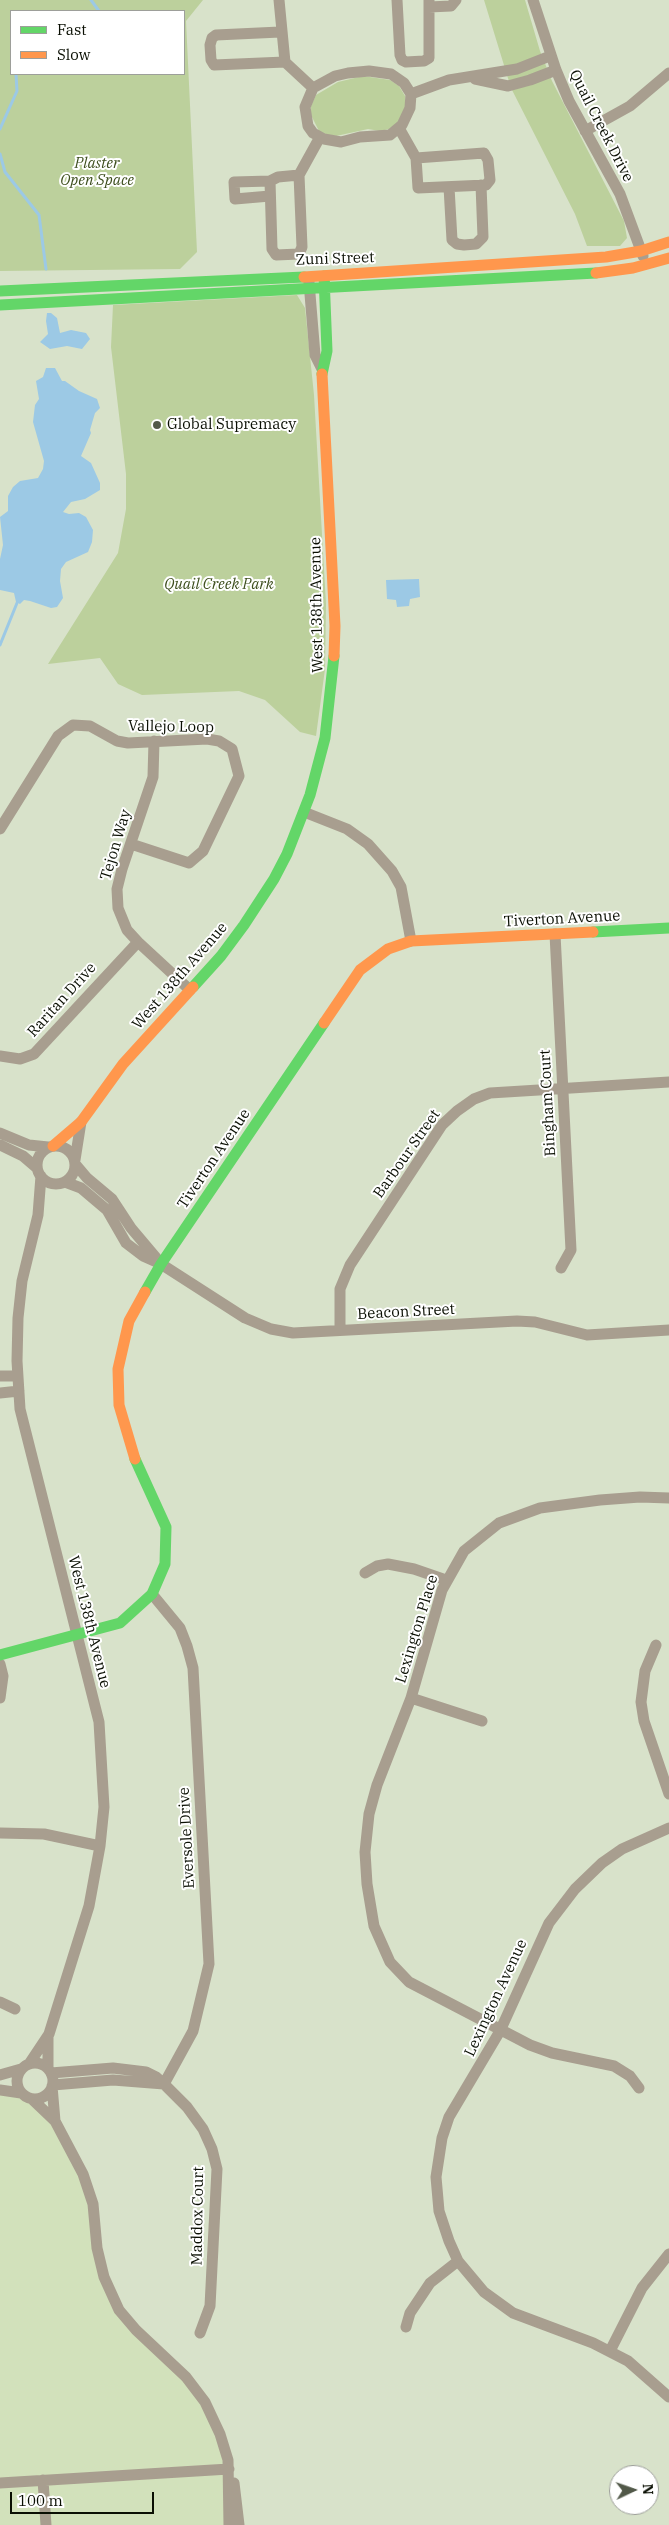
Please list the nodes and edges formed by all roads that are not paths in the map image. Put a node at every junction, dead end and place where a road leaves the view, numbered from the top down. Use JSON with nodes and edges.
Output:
{"nodes":[{"id":1,"x":279,"y":0,"type":"edge"},
{"id":2,"x":398,"y":0,"type":"edge"},
{"id":3,"x":456,"y":0,"type":"edge"},
{"id":4,"x":534,"y":0,"type":"edge"},
{"id":5,"x":429,"y":4,"type":"edge"},
{"id":6,"x":280,"y":32,"type":"junction"},
{"id":7,"x":550,"y":56,"type":"junction"},
{"id":8,"x":285,"y":62,"type":"junction"},
{"id":9,"x":556,"y":70,"type":"junction"},
{"id":10,"x":669,"y":73,"type":"edge"},
{"id":11,"x":471,"y":78,"type":"junction"},
{"id":12,"x":313,"y":88,"type":"junction"},
{"id":13,"x":411,"y":94,"type":"junction"},
{"id":14,"x":399,"y":128,"type":"junction"},
{"id":15,"x":585,"y":131,"type":"junction"},
{"id":16,"x":320,"y":137,"type":"junction"},
{"id":17,"x":416,"y":158,"type":"junction"},
{"id":18,"x":299,"y":175,"type":"junction"},
{"id":19,"x":270,"y":181,"type":"junction"},
{"id":20,"x":481,"y":185,"type":"junction"},
{"id":21,"x":449,"y":187,"type":"junction"},
{"id":22,"x":270,"y":196,"type":"junction"},
{"id":23,"x":669,"y":242,"type":"edge"},
{"id":24,"x":641,"y":251,"type":"junction"},
{"id":25,"x":669,"y":258,"type":"edge"},
{"id":26,"x":646,"y":265,"type":"junction"},
{"id":27,"x":308,"y":276,"type":"junction"},
{"id":28,"x":324,"y":276,"type":"junction"},
{"id":29,"x":325,"y":288,"type":"junction"},
{"id":30,"x":310,"y":289,"type":"junction"},
{"id":31,"x":0,"y":291,"type":"edge"},
{"id":32,"x":0,"y":306,"type":"edge"},
{"id":33,"x":322,"y":369,"type":"junction"},
{"id":34,"x":154,"y":741,"type":"junction"},
{"id":35,"x":304,"y":812,"type":"junction"},
{"id":36,"x":0,"y":829,"type":"edge"},
{"id":37,"x":131,"y":844,"type":"junction"},
{"id":38,"x":669,"y":928,"type":"edge"},
{"id":39,"x":555,"y":934,"type":"junction"},
{"id":40,"x":138,"y":942,"type":"junction"},
{"id":41,"x":411,"y":942,"type":"junction"},
{"id":42,"x":190,"y":990,"type":"junction"},
{"id":43,"x":0,"y":1056,"type":"edge"},
{"id":44,"x":669,"y":1082,"type":"edge"},
{"id":45,"x":562,"y":1088,"type":"junction"},
{"id":46,"x":81,"y":1122,"type":"junction"},
{"id":47,"x":0,"y":1133,"type":"edge"},
{"id":48,"x":0,"y":1145,"type":"edge"},
{"id":49,"x":51,"y":1147,"type":"junction"},
{"id":50,"x":75,"y":1162,"type":"junction"},
{"id":51,"x":39,"y":1172,"type":"junction"},
{"id":52,"x":62,"y":1183,"type":"junction"},
{"id":53,"x":38,"y":1215,"type":"junction"},
{"id":54,"x":161,"y":1264,"type":"junction"},
{"id":55,"x":561,"y":1268,"type":"dead end"},
{"id":56,"x":340,"y":1330,"type":"junction"},
{"id":57,"x":669,"y":1330,"type":"edge"},
{"id":58,"x":0,"y":1376,"type":"edge"},
{"id":59,"x":18,"y":1376,"type":"junction"},
{"id":60,"x":19,"y":1392,"type":"junction"},
{"id":61,"x":0,"y":1393,"type":"edge"},
{"id":62,"x":669,"y":1498,"type":"edge"},
{"id":63,"x":365,"y":1573,"type":"dead end"},
{"id":64,"x":446,"y":1580,"type":"junction"},
{"id":65,"x":152,"y":1594,"type":"junction"},
{"id":66,"x":77,"y":1635,"type":"junction"},
{"id":67,"x":656,"y":1645,"type":"dead end"},
{"id":68,"x":0,"y":1655,"type":"edge"},
{"id":69,"x":0,"y":1664,"type":"edge"},
{"id":70,"x":0,"y":1698,"type":"edge"},
{"id":71,"x":412,"y":1698,"type":"junction"},
{"id":72,"x":482,"y":1721,"type":"dead end"},
{"id":73,"x":669,"y":1794,"type":"edge"},
{"id":74,"x":669,"y":1828,"type":"edge"},
{"id":75,"x":0,"y":1833,"type":"edge"},
{"id":76,"x":100,"y":1846,"type":"junction"},
{"id":77,"x":0,"y":2002,"type":"edge"},
{"id":78,"x":15,"y":2009,"type":"dead end"},
{"id":79,"x":500,"y":2031,"type":"junction"},
{"id":80,"x":49,"y":2034,"type":"junction"},
{"id":81,"x":25,"y":2067,"type":"junction"},
{"id":82,"x":0,"y":2075,"type":"edge"},
{"id":83,"x":51,"y":2078,"type":"junction"},
{"id":84,"x":164,"y":2084,"type":"junction"},
{"id":85,"x":639,"y":2088,"type":"dead end"},
{"id":86,"x":0,"y":2090,"type":"edge"},
{"id":87,"x":21,"y":2093,"type":"junction"},
{"id":88,"x":33,"y":2100,"type":"junction"},
{"id":89,"x":55,"y":2121,"type":"junction"},
{"id":90,"x":669,"y":2254,"type":"edge"},
{"id":91,"x":458,"y":2261,"type":"junction"},
{"id":92,"x":406,"y":2327,"type":"dead end"},
{"id":93,"x":200,"y":2333,"type":"dead end"},
{"id":94,"x":610,"y":2351,"type":"junction"},
{"id":95,"x":669,"y":2397,"type":"edge"},
{"id":96,"x":229,"y":2469,"type":"junction"},
{"id":97,"x":44,"y":2480,"type":"junction"},
{"id":98,"x":0,"y":2483,"type":"edge"},
{"id":99,"x":46,"y":2525,"type":"edge"},
{"id":100,"x":229,"y":2525,"type":"edge"},
{"id":101,"x":239,"y":2525,"type":"edge"}],
"edges":[{"from":1,"to":6,"type":"street"},
{"from":2,"to":5,"type":"street"},
{"from":3,"to":5,"type":"street"},
{"from":4,"to":7,"type":"street","name":"Quail Creek Drive"},
{"from":6,"to":8,"type":"street"},
{"from":6,"to":8,"type":"street"},
{"from":7,"to":9,"type":"street","name":"Quail Creek Drive"},
{"from":7,"to":11,"type":"street"},
{"from":8,"to":12,"type":"street"},
{"from":9,"to":11,"type":"street"},
{"from":9,"to":15,"type":"street","name":"Quail Creek Drive"},
{"from":10,"to":15,"type":"street"},
{"from":11,"to":13,"type":"street"},
{"from":12,"to":13,"type":"street"},
{"from":12,"to":16,"type":"street"},
{"from":13,"to":14,"type":"street"},
{"from":14,"to":16,"type":"street"},
{"from":14,"to":17,"type":"street"},
{"from":15,"to":24,"type":"street","name":"Quail Creek Drive"},
{"from":16,"to":18,"type":"street"},
{"from":17,"to":20,"type":"street"},
{"from":17,"to":21,"type":"street"},
{"from":18,"to":19,"type":"street"},
{"from":18,"to":22,"type":"street"},
{"from":19,"to":22,"type":"street"},
{"from":19,"to":22,"type":"street"},
{"from":20,"to":21,"type":"street"},
{"from":20,"to":21,"type":"street"},
{"from":23,"to":24,"type":"street","name":"Zuni Street"},
{"from":24,"to":26,"type":"street","name":"Quail Creek Drive"},
{"from":24,"to":28,"type":"street","name":"Zuni Street"},
{"from":25,"to":26,"type":"street","name":"Zuni Street"},
{"from":26,"to":29,"type":"street","name":"Zuni Street"},
{"from":27,"to":28,"type":"street","name":"Zuni Street"},
{"from":27,"to":30,"type":"street","name":"West 138th Avenue"},
{"from":27,"to":31,"type":"street","name":"Zuni Street"},
{"from":28,"to":29,"type":"street","name":"West 138th Avenue"},
{"from":29,"to":30,"type":"street","name":"Zuni Street"},
{"from":29,"to":33,"type":"street","name":"West 138th Avenue"},
{"from":30,"to":32,"type":"street","name":"Zuni Street"},
{"from":30,"to":33,"type":"street","name":"West 138th Avenue"},
{"from":33,"to":35,"type":"street","name":"West 138th Avenue"},
{"from":34,"to":36,"type":"street","name":"Vallejo Loop"},
{"from":34,"to":37,"type":"street","name":"Tejon Way"},
{"from":34,"to":37,"type":"street","name":"Vallejo Loop"},
{"from":35,"to":41,"type":"street"},
{"from":35,"to":42,"type":"street","name":"West 138th Avenue"},
{"from":37,"to":40,"type":"street","name":"Tejon Way"},
{"from":38,"to":39,"type":"street","name":"Tiverton Avenue"},
{"from":39,"to":41,"type":"street","name":"Tiverton Avenue"},
{"from":39,"to":45,"type":"street","name":"Bingham Court"},
{"from":40,"to":42,"type":"street","name":"Tejon Way"},
{"from":40,"to":43,"type":"street","name":"Raritan Drive"},
{"from":41,"to":54,"type":"street","name":"Tiverton Avenue"},
{"from":42,"to":46,"type":"street","name":"West 138th Avenue"},
{"from":44,"to":45,"type":"street","name":"Barbour Street"},
{"from":45,"to":55,"type":"street","name":"Bingham Court"},
{"from":45,"to":56,"type":"street","name":"Barbour Street"},
{"from":46,"to":49,"type":"street","name":"West 138th Avenue"},
{"from":46,"to":50,"type":"street","name":"West 138th Avenue"},
{"from":47,"to":49,"type":"street"},
{"from":48,"to":51,"type":"street"},
{"from":49,"to":50,"type":"street"},
{"from":49,"to":51,"type":"street"},
{"from":50,"to":52,"type":"street"},
{"from":50,"to":54,"type":"street","name":"Beacon Street"},
{"from":51,"to":52,"type":"street"},
{"from":51,"to":53,"type":"street","name":"West 138th Avenue"},
{"from":52,"to":53,"type":"street","name":"West 138th Avenue"},
{"from":52,"to":54,"type":"street","name":"Beacon Street"},
{"from":53,"to":59,"type":"street","name":"West 138th Avenue"},
{"from":54,"to":56,"type":"street","name":"Beacon Street"},
{"from":54,"to":65,"type":"street","name":"Tiverton Avenue"},
{"from":56,"to":57,"type":"street","name":"Beacon Street"},
{"from":58,"to":59,"type":"street"},
{"from":59,"to":60,"type":"street","name":"West 138th Avenue"},
{"from":60,"to":61,"type":"street"},
{"from":60,"to":66,"type":"street","name":"West 138th Avenue"},
{"from":62,"to":64,"type":"street","name":"Lexington Place"},
{"from":63,"to":64,"type":"street"},
{"from":64,"to":71,"type":"street","name":"Lexington Place"},
{"from":65,"to":66,"type":"street","name":"Tiverton Avenue"},
{"from":65,"to":84,"type":"street","name":"Eversole Drive"},
{"from":66,"to":68,"type":"street","name":"Tiverton Avenue"},
{"from":66,"to":76,"type":"street","name":"West 138th Avenue"},
{"from":67,"to":73,"type":"street"},
{"from":69,"to":70,"type":"street"},
{"from":71,"to":72,"type":"street","name":"Lexington Place"},
{"from":71,"to":79,"type":"street","name":"Lexington Place"},
{"from":74,"to":79,"type":"street","name":"Lexington Avenue"},
{"from":75,"to":76,"type":"street"},
{"from":76,"to":80,"type":"street","name":"West 138th Avenue"},
{"from":77,"to":78,"type":"street"},
{"from":79,"to":85,"type":"street","name":"Lexington Place"},
{"from":79,"to":91,"type":"street","name":"Lexington Avenue"},
{"from":80,"to":81,"type":"street","name":"West 138th Avenue"},
{"from":80,"to":83,"type":"street","name":"West 138th Avenue"},
{"from":81,"to":82,"type":"street"},
{"from":81,"to":83,"type":"street"},
{"from":81,"to":87,"type":"street"},
{"from":83,"to":84,"type":"street"},
{"from":83,"to":88,"type":"street"},
{"from":83,"to":89,"type":"street","name":"West 138th Avenue"},
{"from":84,"to":93,"type":"street","name":"Maddox Court"},
{"from":86,"to":87,"type":"street"},
{"from":87,"to":88,"type":"street"},
{"from":88,"to":89,"type":"street","name":"West 138th Avenue"},
{"from":89,"to":96,"type":"street","name":"West 138th Avenue"},
{"from":90,"to":94,"type":"street"},
{"from":91,"to":92,"type":"street"},
{"from":91,"to":94,"type":"street","name":"Lexington Avenue"},
{"from":94,"to":95,"type":"street","name":"Lexington Avenue"},
{"from":96,"to":97,"type":"street"},
{"from":96,"to":100,"type":"street","name":"West 138th Avenue"},
{"from":96,"to":101,"type":"street","name":"West 138th Avenue"},
{"from":97,"to":98,"type":"street"},
{"from":97,"to":99,"type":"street"}]}
